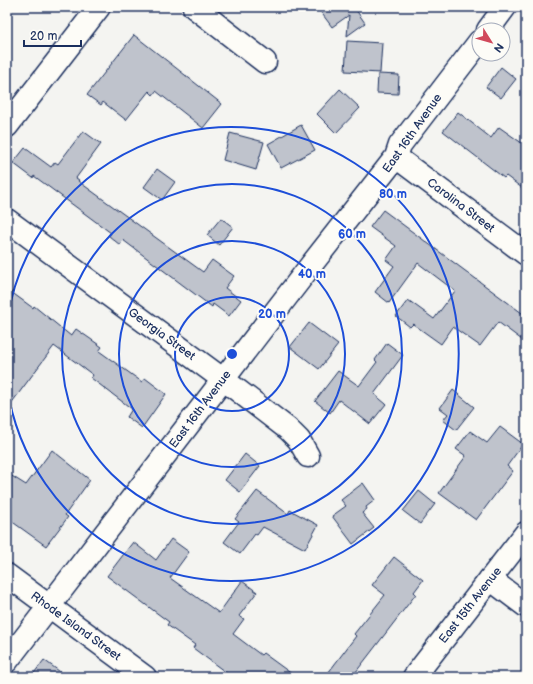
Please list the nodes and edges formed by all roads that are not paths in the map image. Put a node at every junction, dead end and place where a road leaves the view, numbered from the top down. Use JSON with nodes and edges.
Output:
{"nodes":[{"id":1,"x":99,"y":7,"type":"edge"},
{"id":2,"x":194,"y":7,"type":"edge"},
{"id":3,"x":505,"y":7,"type":"edge"},
{"id":4,"x":494,"y":22,"type":"edge"},
{"id":5,"x":471,"y":52,"type":"edge"},
{"id":6,"x":265,"y":62,"type":"dead end"},
{"id":7,"x":7,"y":126,"type":"edge"},
{"id":8,"x":396,"y":157,"type":"junction"},
{"id":9,"x":7,"y":220,"type":"edge"},
{"id":10,"x":526,"y":254,"type":"edge"},
{"id":11,"x":223,"y":379,"type":"junction"},
{"id":12,"x":308,"y":456,"type":"dead end"},
{"id":13,"x":526,"y":533,"type":"edge"},
{"id":14,"x":7,"y":575,"type":"edge"},
{"id":15,"x":490,"y":579,"type":"junction"},
{"id":16,"x":526,"y":606,"type":"edge"},
{"id":17,"x":50,"y":607,"type":"junction"},
{"id":18,"x":7,"y":661,"type":"edge"},
{"id":19,"x":145,"y":677,"type":"edge"},
{"id":20,"x":414,"y":677,"type":"edge"}],
"edges":[{"from":1,"to":7,"type":"street"},
{"from":2,"to":6,"type":"street"},
{"from":3,"to":4,"type":"street"},
{"from":5,"to":8,"type":"street","name":"East 16th Avenue"},
{"from":8,"to":10,"type":"street","name":"Carolina Street"},
{"from":8,"to":11,"type":"street","name":"East 16th Avenue"},
{"from":9,"to":11,"type":"street","name":"Georgia Street"},
{"from":11,"to":12,"type":"street","name":"Georgia Street"},
{"from":11,"to":17,"type":"street","name":"East 16th Avenue"},
{"from":13,"to":15,"type":"street","name":"East 15th Avenue"},
{"from":14,"to":17,"type":"street","name":"Rhode Island Street"},
{"from":15,"to":16,"type":"street"},
{"from":15,"to":20,"type":"street","name":"East 15th Avenue"},
{"from":17,"to":18,"type":"street","name":"East 16th Avenue"},
{"from":17,"to":19,"type":"street","name":"Rhode Island Street"}]}
